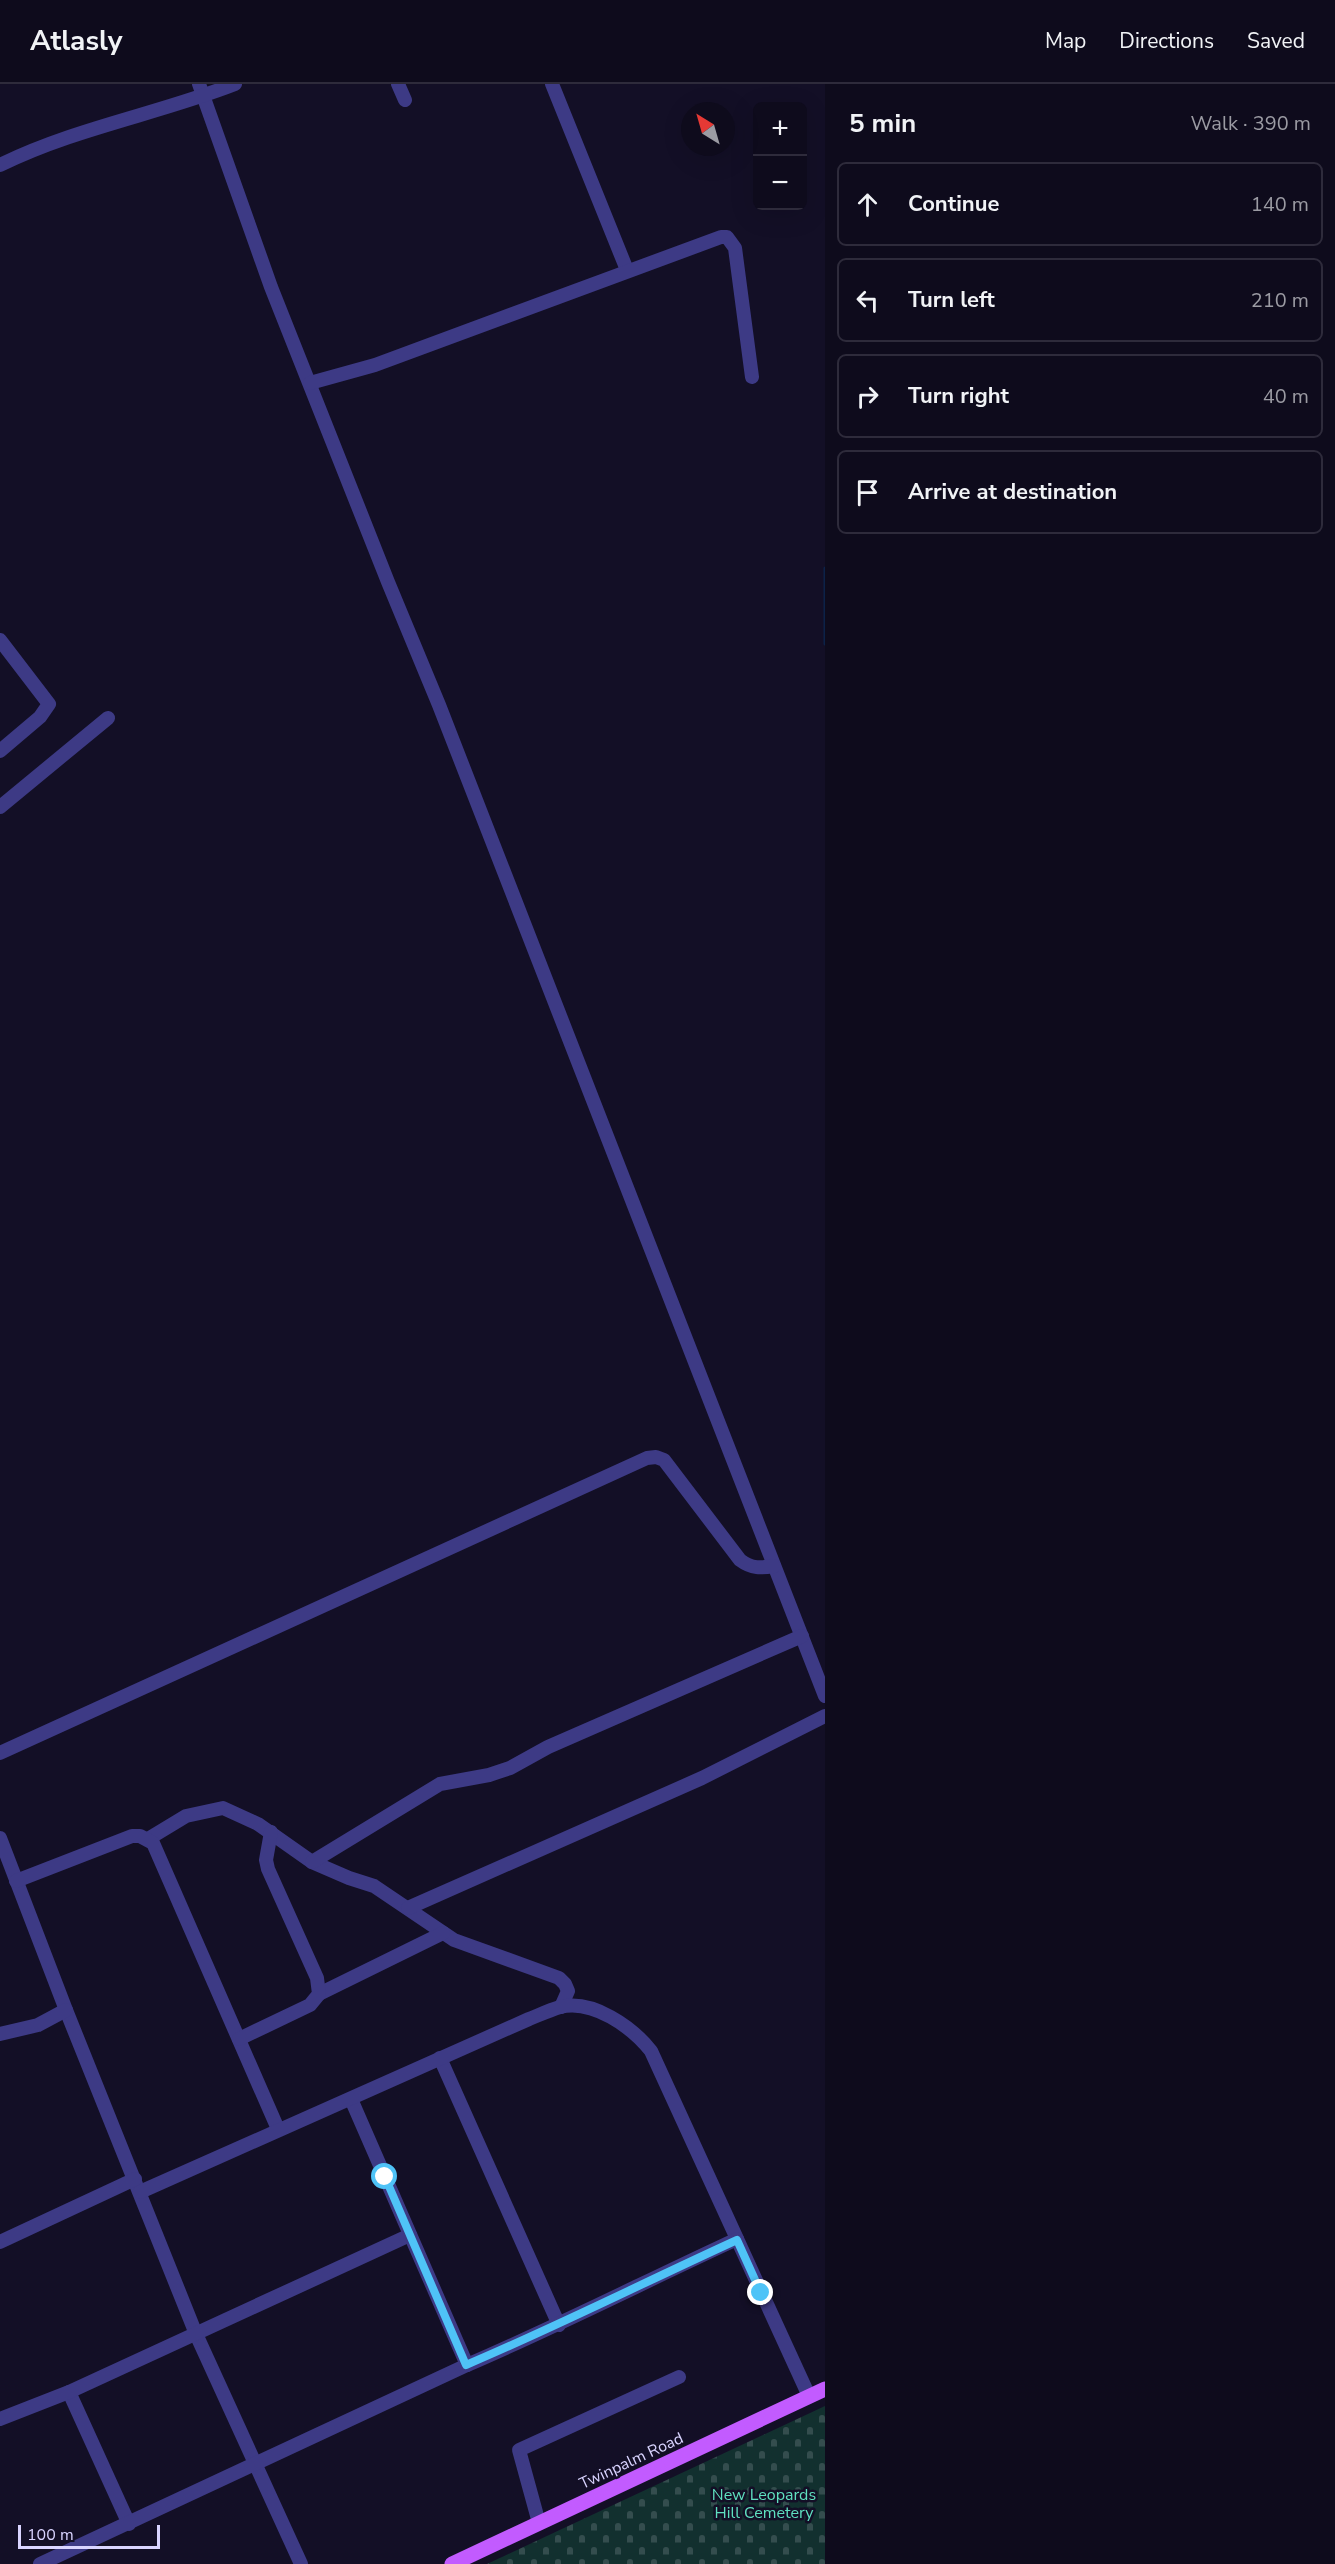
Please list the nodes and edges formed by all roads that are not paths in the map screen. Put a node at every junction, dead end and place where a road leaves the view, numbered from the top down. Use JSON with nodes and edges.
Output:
{"nodes":[{"id":1,"x":235,"y":84,"type":"edge"},
{"id":2,"x":398,"y":84,"type":"edge"},
{"id":3,"x":552,"y":84,"type":"edge"},
{"id":4,"x":201,"y":90,"type":"edge"},
{"id":5,"x":405,"y":100,"type":"dead end"},
{"id":6,"x":0,"y":165,"type":"edge"},
{"id":7,"x":627,"y":270,"type":"junction"},
{"id":8,"x":752,"y":377,"type":"dead end"},
{"id":9,"x":310,"y":383,"type":"junction"},
{"id":10,"x":0,"y":640,"type":"edge"},
{"id":11,"x":108,"y":718,"type":"dead end"},
{"id":12,"x":0,"y":751,"type":"edge"},
{"id":13,"x":0,"y":807,"type":"edge"},
{"id":14,"x":774,"y":1566,"type":"junction"},
{"id":15,"x":802,"y":1636,"type":"junction"},
{"id":16,"x":825,"y":1696,"type":"edge"},
{"id":17,"x":825,"y":1716,"type":"edge"},
{"id":18,"x":0,"y":1753,"type":"edge"},
{"id":19,"x":271,"y":1832,"type":"junction"},
{"id":20,"x":0,"y":1838,"type":"edge"},
{"id":21,"x":148,"y":1839,"type":"junction"},
{"id":22,"x":312,"y":1862,"type":"junction"},
{"id":23,"x":16,"y":1881,"type":"junction"},
{"id":24,"x":408,"y":1908,"type":"junction"},
{"id":25,"x":443,"y":1933,"type":"junction"},
{"id":26,"x":319,"y":1994,"type":"junction"},
{"id":27,"x":561,"y":2007,"type":"junction"},
{"id":28,"x":66,"y":2010,"type":"junction"},
{"id":29,"x":0,"y":2034,"type":"edge"},
{"id":30,"x":239,"y":2039,"type":"junction"},
{"id":31,"x":440,"y":2058,"type":"junction"},
{"id":32,"x":351,"y":2099,"type":"junction"},
{"id":33,"x":278,"y":2129,"type":"junction"},
{"id":34,"x":138,"y":2185,"type":"junction"},
{"id":35,"x":410,"y":2235,"type":"junction"},
{"id":36,"x":737,"y":2240,"type":"junction"},
{"id":37,"x":0,"y":2242,"type":"edge"},
{"id":38,"x":559,"y":2325,"type":"junction"},
{"id":39,"x":196,"y":2334,"type":"junction"},
{"id":40,"x":466,"y":2365,"type":"junction"},
{"id":41,"x":679,"y":2377,"type":"dead end"},
{"id":42,"x":825,"y":2389,"type":"edge"},
{"id":43,"x":69,"y":2392,"type":"junction"},
{"id":44,"x":809,"y":2396,"type":"junction"},
{"id":45,"x":0,"y":2419,"type":"edge"},
{"id":46,"x":256,"y":2465,"type":"junction"},
{"id":47,"x":538,"y":2523,"type":"junction"},
{"id":48,"x":129,"y":2524,"type":"junction"},
{"id":49,"x":40,"y":2564,"type":"edge"},
{"id":50,"x":301,"y":2564,"type":"edge"},
{"id":51,"x":452,"y":2564,"type":"edge"}],
"edges":[{"from":1,"to":4,"type":"street"},
{"from":2,"to":5,"type":"street"},
{"from":3,"to":7,"type":"street"},
{"from":4,"to":6,"type":"street"},
{"from":4,"to":9,"type":"street"},
{"from":7,"to":8,"type":"street"},
{"from":7,"to":9,"type":"street"},
{"from":9,"to":14,"type":"street"},
{"from":10,"to":12,"type":"street"},
{"from":11,"to":13,"type":"street"},
{"from":14,"to":15,"type":"street"},
{"from":14,"to":18,"type":"street"},
{"from":15,"to":16,"type":"street"},
{"from":15,"to":22,"type":"street"},
{"from":17,"to":24,"type":"street"},
{"from":19,"to":21,"type":"street"},
{"from":19,"to":22,"type":"street"},
{"from":19,"to":26,"type":"street"},
{"from":20,"to":23,"type":"street"},
{"from":21,"to":23,"type":"street"},
{"from":21,"to":30,"type":"street"},
{"from":22,"to":24,"type":"street"},
{"from":23,"to":28,"type":"street"},
{"from":24,"to":25,"type":"street"},
{"from":25,"to":26,"type":"street"},
{"from":25,"to":27,"type":"street"},
{"from":26,"to":30,"type":"street"},
{"from":27,"to":31,"type":"street"},
{"from":27,"to":36,"type":"street"},
{"from":28,"to":29,"type":"street"},
{"from":28,"to":34,"type":"street"},
{"from":30,"to":33,"type":"street"},
{"from":31,"to":32,"type":"street"},
{"from":31,"to":38,"type":"street"},
{"from":32,"to":33,"type":"street"},
{"from":32,"to":35,"type":"street"},
{"from":33,"to":34,"type":"street"},
{"from":34,"to":37,"type":"street"},
{"from":34,"to":39,"type":"street"},
{"from":35,"to":39,"type":"street"},
{"from":35,"to":40,"type":"street"},
{"from":36,"to":38,"type":"street"},
{"from":36,"to":44,"type":"street"},
{"from":38,"to":40,"type":"street"},
{"from":39,"to":43,"type":"street"},
{"from":39,"to":46,"type":"street"},
{"from":40,"to":46,"type":"street"},
{"from":41,"to":47,"type":"street"},
{"from":42,"to":44,"type":"main road","name":"Twinpalm Road"},
{"from":43,"to":45,"type":"street"},
{"from":43,"to":48,"type":"street"},
{"from":44,"to":47,"type":"main road","name":"Twinpalm Road"},
{"from":46,"to":48,"type":"street"},
{"from":46,"to":50,"type":"street"},
{"from":47,"to":51,"type":"main road","name":"Twinpalm Road"},
{"from":48,"to":49,"type":"street"}]}
